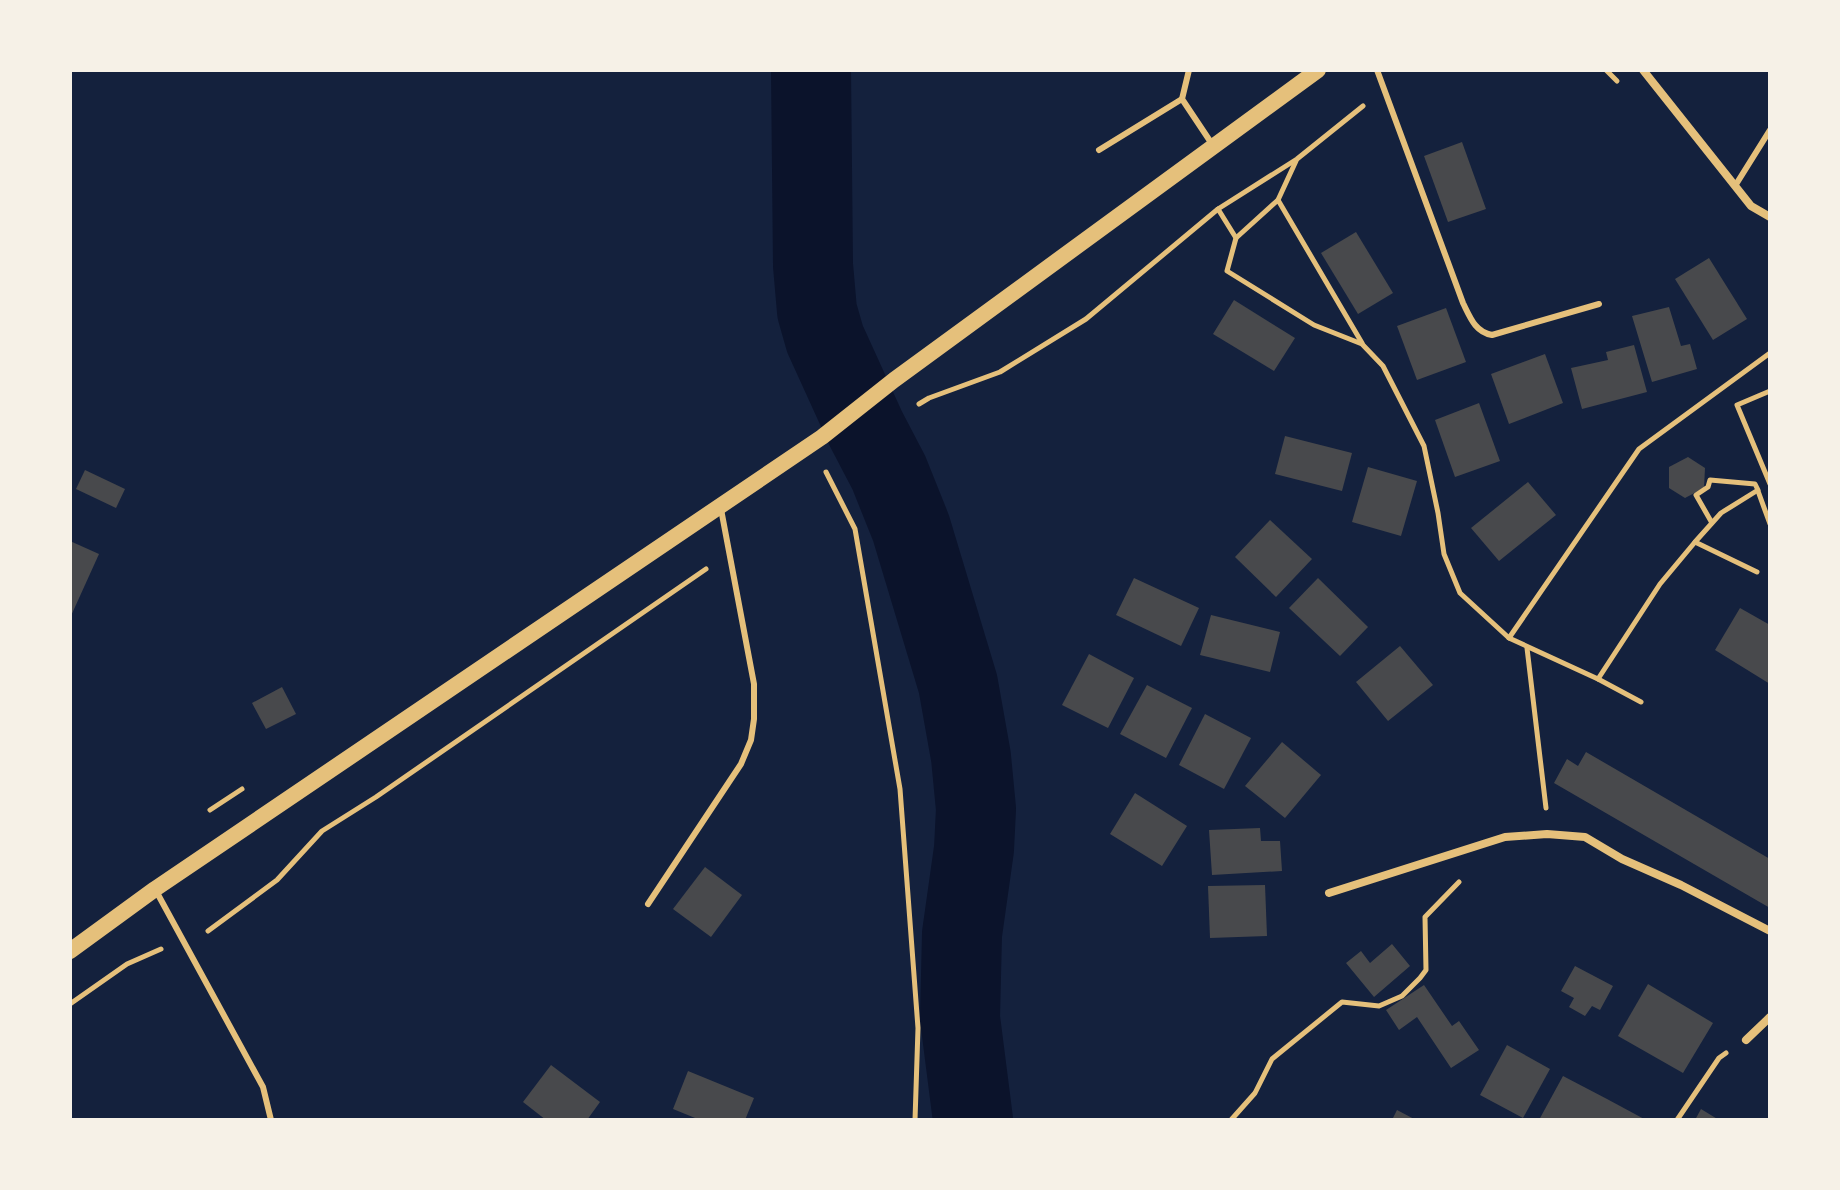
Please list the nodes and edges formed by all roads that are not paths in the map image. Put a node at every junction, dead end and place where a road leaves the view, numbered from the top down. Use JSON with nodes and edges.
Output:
{"nodes":[{"id":1,"x":1189,"y":70,"type":"edge"},
{"id":2,"x":1318,"y":70,"type":"edge"},
{"id":3,"x":1377,"y":70,"type":"edge"},
{"id":4,"x":1643,"y":70,"type":"edge"},
{"id":5,"x":1182,"y":99,"type":"junction"},
{"id":6,"x":1770,"y":130,"type":"edge"},
{"id":7,"x":1214,"y":147,"type":"junction"},
{"id":8,"x":1099,"y":150,"type":"dead end"},
{"id":9,"x":1735,"y":186,"type":"junction"},
{"id":10,"x":1770,"y":217,"type":"edge"},
{"id":11,"x":1599,"y":304,"type":"dead end"},
{"id":12,"x":720,"y":505,"type":"junction"},
{"id":13,"x":155,"y":889,"type":"junction"},
{"id":14,"x":1329,"y":893,"type":"dead end"},
{"id":15,"x":648,"y":904,"type":"dead end"},
{"id":16,"x":1770,"y":931,"type":"edge"},
{"id":17,"x":70,"y":951,"type":"edge"},
{"id":18,"x":1770,"y":1017,"type":"edge"},
{"id":19,"x":1746,"y":1040,"type":"road end"},
{"id":20,"x":271,"y":1120,"type":"edge"}],
"edges":[{"from":1,"to":5,"type":"lane"},
{"from":2,"to":7,"type":"main road"},
{"from":3,"to":11,"type":"lane"},
{"from":4,"to":9,"type":"street"},
{"from":5,"to":7,"type":"lane"},
{"from":5,"to":8,"type":"lane"},
{"from":6,"to":9,"type":"lane"},
{"from":7,"to":12,"type":"main road"},
{"from":9,"to":10,"type":"street"},
{"from":12,"to":13,"type":"main road"},
{"from":12,"to":15,"type":"lane"},
{"from":13,"to":17,"type":"main road"},
{"from":13,"to":20,"type":"lane"},
{"from":14,"to":16,"type":"street"},
{"from":18,"to":19,"type":"street"}]}
